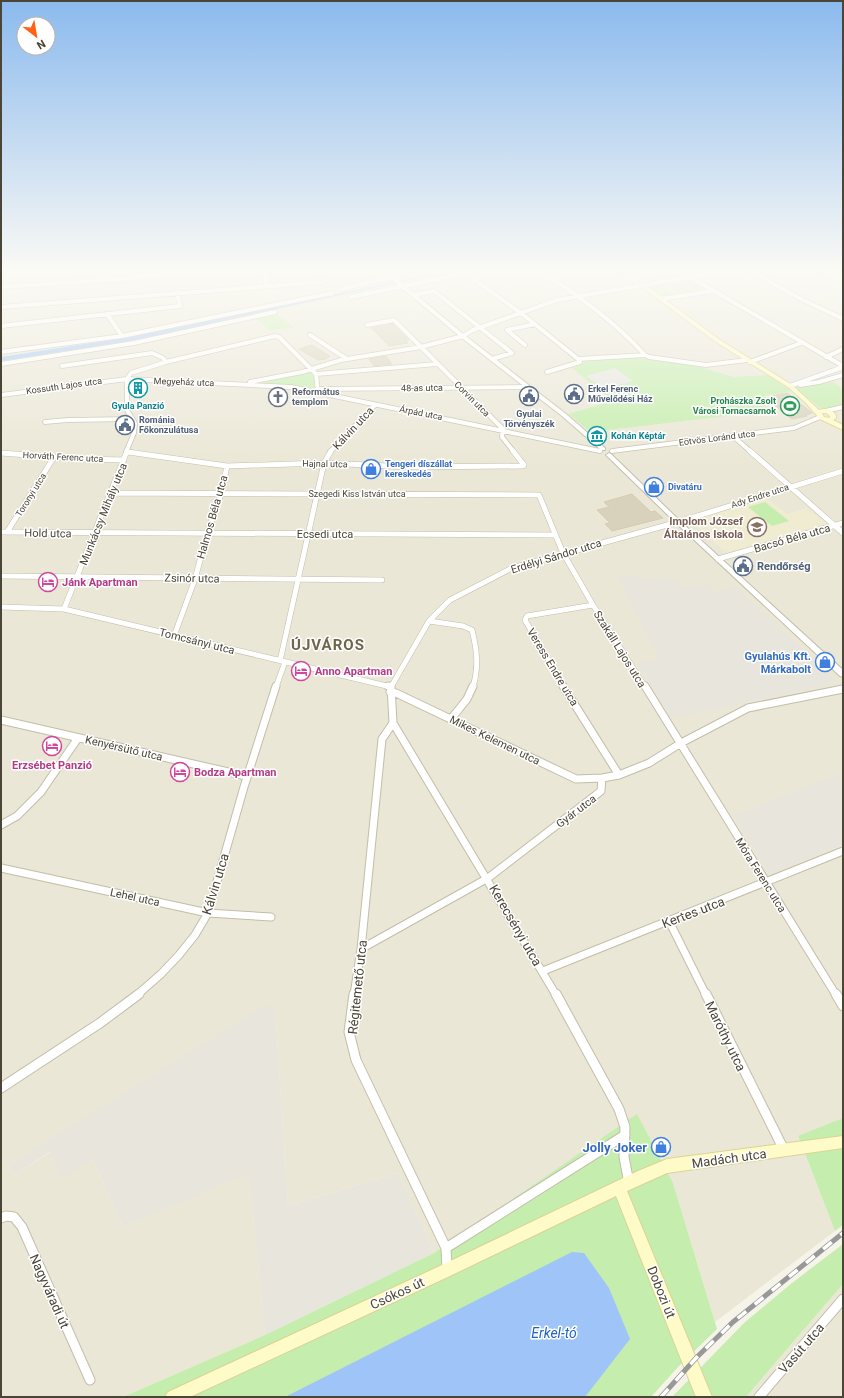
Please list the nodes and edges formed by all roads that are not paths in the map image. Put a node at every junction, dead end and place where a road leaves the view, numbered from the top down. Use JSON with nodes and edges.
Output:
{"nodes":[{"id":1,"x":105,"y":338,"type":"edge"},
{"id":2,"x":159,"y":338,"type":"edge"},
{"id":3,"x":261,"y":338,"type":"edge"},
{"id":4,"x":280,"y":338,"type":"edge"},
{"id":5,"x":315,"y":338,"type":"edge"},
{"id":6,"x":413,"y":338,"type":"edge"},
{"id":7,"x":454,"y":338,"type":"edge"},
{"id":8,"x":466,"y":338,"type":"edge"},
{"id":9,"x":493,"y":338,"type":"edge"},
{"id":10,"x":517,"y":338,"type":"edge"},
{"id":11,"x":552,"y":338,"type":"edge"},
{"id":12,"x":630,"y":338,"type":"edge"},
{"id":13,"x":716,"y":338,"type":"edge"},
{"id":14,"x":793,"y":338,"type":"edge"},
{"id":15,"x":801,"y":343,"type":"junction"},
{"id":16,"x":525,"y":345,"type":"dead end"},
{"id":17,"x":421,"y":346,"type":"junction"},
{"id":18,"x":843,"y":349,"type":"edge"},
{"id":19,"x":1,"y":352,"type":"edge"},
{"id":20,"x":645,"y":355,"type":"junction"},
{"id":21,"x":826,"y":357,"type":"junction"},
{"id":22,"x":348,"y":359,"type":"junction"},
{"id":23,"x":492,"y":359,"type":"junction"},
{"id":24,"x":578,"y":359,"type":"junction"},
{"id":25,"x":748,"y":361,"type":"junction"},
{"id":26,"x":166,"y":362,"type":"junction"},
{"id":27,"x":1,"y":364,"type":"edge"},
{"id":28,"x":437,"y":364,"type":"junction"},
{"id":29,"x":62,"y":366,"type":"dead end"},
{"id":30,"x":843,"y":367,"type":"edge"},
{"id":31,"x":312,"y":369,"type":"junction"},
{"id":32,"x":547,"y":372,"type":"dead end"},
{"id":33,"x":316,"y":374,"type":"junction"},
{"id":34,"x":843,"y":375,"type":"edge"},
{"id":35,"x":127,"y":379,"type":"junction"},
{"id":36,"x":256,"y":383,"type":"junction"},
{"id":37,"x":241,"y":384,"type":"joint"},
{"id":38,"x":790,"y":386,"type":"junction"},
{"id":39,"x":460,"y":387,"type":"junction"},
{"id":40,"x":527,"y":387,"type":"junction"},
{"id":41,"x":318,"y":391,"type":"junction"},
{"id":42,"x":1,"y":395,"type":"edge"},
{"id":43,"x":375,"y":405,"type":"junction"},
{"id":44,"x":843,"y":408,"type":"edge"},
{"id":45,"x":826,"y":415,"type":"junction"},
{"id":46,"x":132,"y":419,"type":"junction"},
{"id":47,"x":45,"y":422,"type":"dead end"},
{"id":48,"x":843,"y":427,"type":"edge"},
{"id":49,"x":503,"y":430,"type":"junction"},
{"id":50,"x":733,"y":436,"type":"junction"},
{"id":51,"x":599,"y":449,"type":"junction"},
{"id":52,"x":128,"y":452,"type":"junction"},
{"id":53,"x":1,"y":453,"type":"edge"},
{"id":54,"x":611,"y":453,"type":"junction"},
{"id":55,"x":54,"y":457,"type":"junction"},
{"id":56,"x":124,"y":460,"type":"junction"},
{"id":57,"x":324,"y":463,"type":"junction"},
{"id":58,"x":227,"y":466,"type":"junction"},
{"id":59,"x":843,"y":470,"type":"edge"},
{"id":60,"x":788,"y":487,"type":"junction"},
{"id":61,"x":111,"y":493,"type":"junction"},
{"id":62,"x":221,"y":494,"type":"junction"},
{"id":63,"x":318,"y":494,"type":"junction"},
{"id":64,"x":678,"y":522,"type":"junction"},
{"id":65,"x":843,"y":523,"type":"edge"},
{"id":66,"x":834,"y":525,"type":"junction"},
{"id":67,"x":1,"y":532,"type":"edge"},
{"id":68,"x":7,"y":532,"type":"junction"},
{"id":69,"x":95,"y":533,"type":"junction"},
{"id":70,"x":843,"y":533,"type":"edge"},
{"id":71,"x":207,"y":534,"type":"junction"},
{"id":72,"x":308,"y":534,"type":"junction"},
{"id":73,"x":556,"y":535,"type":"junction"},
{"id":74,"x":563,"y":553,"type":"junction"},
{"id":75,"x":718,"y":559,"type":"junction"},
{"id":76,"x":1,"y":576,"type":"edge"},
{"id":77,"x":79,"y":576,"type":"junction"},
{"id":78,"x":298,"y":578,"type":"junction"},
{"id":79,"x":195,"y":579,"type":"junction"},
{"id":80,"x":382,"y":580,"type":"dead end"},
{"id":81,"x":593,"y":605,"type":"junction"},
{"id":82,"x":1,"y":608,"type":"edge"},
{"id":83,"x":64,"y":609,"type":"junction"},
{"id":84,"x":429,"y":621,"type":"junction"},
{"id":85,"x":174,"y":636,"type":"junction"},
{"id":86,"x":283,"y":662,"type":"junction"},
{"id":87,"x":843,"y":674,"type":"edge"},
{"id":88,"x":843,"y":689,"type":"edge"},
{"id":89,"x":390,"y":690,"type":"junction"},
{"id":90,"x":451,"y":719,"type":"junction"},
{"id":91,"x":1,"y":720,"type":"edge"},
{"id":92,"x":393,"y":722,"type":"junction"},
{"id":93,"x":78,"y":738,"type":"junction"},
{"id":94,"x":681,"y":743,"type":"junction"},
{"id":95,"x":619,"y":775,"type":"junction"},
{"id":96,"x":246,"y":776,"type":"junction"},
{"id":97,"x":602,"y":778,"type":"junction"},
{"id":98,"x":1,"y":825,"type":"edge"},
{"id":99,"x":843,"y":851,"type":"edge"},
{"id":100,"x":1,"y":868,"type":"edge"},
{"id":101,"x":488,"y":878,"type":"junction"},
{"id":102,"x":766,"y":883,"type":"junction"},
{"id":103,"x":208,"y":913,"type":"junction"},
{"id":104,"x":271,"y":917,"type":"dead end"},
{"id":105,"x":670,"y":921,"type":"junction"},
{"id":106,"x":361,"y":949,"type":"junction"},
{"id":107,"x":543,"y":971,"type":"junction"},
{"id":108,"x":843,"y":1006,"type":"edge"},
{"id":109,"x":1,"y":1088,"type":"edge"},
{"id":110,"x":625,"y":1134,"type":"junction"},
{"id":111,"x":843,"y":1142,"type":"edge"},
{"id":112,"x":784,"y":1150,"type":"junction"},
{"id":113,"x":624,"y":1186,"type":"junction"},
{"id":114,"x":1,"y":1218,"type":"edge"},
{"id":115,"x":446,"y":1248,"type":"junction"},
{"id":116,"x":447,"y":1270,"type":"junction"},
{"id":117,"x":843,"y":1300,"type":"edge"},
{"id":118,"x":90,"y":1380,"type":"dead end"},
{"id":119,"x":173,"y":1397,"type":"edge"},
{"id":120,"x":704,"y":1397,"type":"edge"},
{"id":121,"x":759,"y":1397,"type":"edge"}],
"edges":[{"from":1,"to":19,"type":"street"},
{"from":2,"to":27,"type":"street"},
{"from":3,"to":26,"type":"street"},
{"from":4,"to":31,"type":"street"},
{"from":5,"to":22,"type":"street"},
{"from":6,"to":17,"type":"street","name":"Corvin utca"},
{"from":7,"to":17,"type":"street"},
{"from":8,"to":23,"type":"street"},
{"from":9,"to":23,"type":"street"},
{"from":10,"to":16,"type":"street"},
{"from":11,"to":24,"type":"street"},
{"from":12,"to":20,"type":"street"},
{"from":13,"to":25,"type":"main road"},
{"from":14,"to":15,"type":"street"},
{"from":15,"to":21,"type":"street"},
{"from":15,"to":25,"type":"street"},
{"from":17,"to":22,"type":"street"},
{"from":17,"to":28,"type":"street","name":"Corvin utca"},
{"from":18,"to":21,"type":"street"},
{"from":20,"to":24,"type":"street"},
{"from":20,"to":25,"type":"street"},
{"from":21,"to":30,"type":"street"},
{"from":22,"to":31,"type":"street"},
{"from":23,"to":40,"type":"street"},
{"from":24,"to":32,"type":"street"},
{"from":25,"to":38,"type":"main road"},
{"from":26,"to":29,"type":"street"},
{"from":26,"to":35,"type":"street"},
{"from":28,"to":33,"type":"street"},
{"from":28,"to":39,"type":"street","name":"Corvin utca"},
{"from":30,"to":38,"type":"street"},
{"from":31,"to":33,"type":"street"},
{"from":31,"to":36,"type":"street"},
{"from":33,"to":41,"type":"street"},
{"from":34,"to":38,"type":"street"},
{"from":35,"to":37,"type":"street","name":"Megyeház utca"},
{"from":35,"to":42,"type":"street","name":"Kossuth Lajos utca"},
{"from":35,"to":46,"type":"street","name":"Munkácsy Mihály utca"},
{"from":36,"to":37,"type":"street","name":"Árpád utca"},
{"from":36,"to":41,"type":"street","name":"Árpád utca"},
{"from":38,"to":45,"type":"main road"},
{"from":39,"to":40,"type":"street","name":"48-as utca"},
{"from":39,"to":41,"type":"street","name":"48-as utca"},
{"from":39,"to":49,"type":"street","name":"Corvin utca"},
{"from":40,"to":51,"type":"street"},
{"from":41,"to":43,"type":"street","name":"Árpád utca"},
{"from":43,"to":49,"type":"street","name":"Árpád utca"},
{"from":43,"to":57,"type":"street","name":"Kálvin utca"},
{"from":44,"to":45,"type":"street"},
{"from":44,"to":45,"type":"street"},
{"from":45,"to":48,"type":"main road"},
{"from":45,"to":50,"type":"street","name":"Eötvös Loránd utca"},
{"from":46,"to":47,"type":"street"},
{"from":46,"to":52,"type":"street","name":"Munkácsy Mihály utca"},
{"from":49,"to":51,"type":"street","name":"Árpád utca"},
{"from":49,"to":57,"type":"street","name":"Hajnal utca"},
{"from":50,"to":54,"type":"street","name":"Eötvös Loránd utca"},
{"from":50,"to":60,"type":"street"},
{"from":51,"to":54,"type":"street"},
{"from":52,"to":56,"type":"street","name":"Munkácsy Mihály utca"},
{"from":52,"to":58,"type":"street","name":"Hajnal utca"},
{"from":53,"to":55,"type":"street","name":"Horváth Ferenc utca"},
{"from":54,"to":64,"type":"street"},
{"from":55,"to":56,"type":"street","name":"Horváth Ferenc utca"},
{"from":55,"to":68,"type":"street","name":"Toronyi utca"},
{"from":56,"to":61,"type":"street","name":"Munkácsy Mihály utca"},
{"from":57,"to":58,"type":"street","name":"Hajnal utca"},
{"from":57,"to":63,"type":"street","name":"Kálvin utca"},
{"from":58,"to":62,"type":"street","name":"Halmos Béla utca"},
{"from":59,"to":60,"type":"street","name":"Ady Endre utca"},
{"from":60,"to":64,"type":"street","name":"Ady Endre utca"},
{"from":60,"to":66,"type":"street"},
{"from":61,"to":62,"type":"street","name":"Szegedi Kiss István utca"},
{"from":61,"to":69,"type":"street","name":"Munkácsy Mihály utca"},
{"from":62,"to":63,"type":"street","name":"Szegedi Kiss István utca"},
{"from":62,"to":71,"type":"street","name":"Halmos Béla utca"},
{"from":63,"to":72,"type":"street","name":"Kálvin utca"},
{"from":63,"to":73,"type":"street","name":"Szegedi Kiss István utca"},
{"from":64,"to":74,"type":"street","name":"Erdélyi Sándor utca"},
{"from":64,"to":75,"type":"street"},
{"from":65,"to":66,"type":"street","name":"Bacsó Béla utca"},
{"from":66,"to":70,"type":"street"},
{"from":66,"to":75,"type":"street","name":"Bacsó Béla utca"},
{"from":67,"to":68,"type":"street","name":"Hold utca"},
{"from":68,"to":69,"type":"street","name":"Hold utca"},
{"from":69,"to":71,"type":"street","name":"Ecsedi utca"},
{"from":69,"to":77,"type":"street","name":"Munkácsy Mihály utca"},
{"from":71,"to":72,"type":"street","name":"Ecsedi utca"},
{"from":71,"to":79,"type":"street","name":"Halmos Béla utca"},
{"from":72,"to":73,"type":"street","name":"Ecsedi utca"},
{"from":72,"to":78,"type":"street","name":"Kálvin utca"},
{"from":73,"to":74,"type":"street","name":"Szegedi Kiss István utca"},
{"from":74,"to":81,"type":"street","name":"Szakáll Lajos utca"},
{"from":74,"to":84,"type":"street","name":"Erdélyi Sándor utca"},
{"from":75,"to":87,"type":"street"},
{"from":76,"to":77,"type":"street","name":"Zsinór utca"},
{"from":77,"to":79,"type":"street","name":"Zsinór utca"},
{"from":77,"to":83,"type":"street","name":"Munkácsy Mihály utca"},
{"from":78,"to":79,"type":"street","name":"Zsinór utca"},
{"from":78,"to":80,"type":"street","name":"Zsinór utca"},
{"from":78,"to":86,"type":"street","name":"Kálvin utca"},
{"from":79,"to":85,"type":"street","name":"Halmos Béla utca"},
{"from":81,"to":94,"type":"street","name":"Szakáll Lajos utca"},
{"from":81,"to":95,"type":"street","name":"Veress Endre utca"},
{"from":82,"to":83,"type":"street","name":"Tomcsányi utca"},
{"from":83,"to":85,"type":"street","name":"Tomcsányi utca"},
{"from":84,"to":89,"type":"street","name":"Erdélyi Sándor utca"},
{"from":84,"to":90,"type":"street"},
{"from":85,"to":86,"type":"street","name":"Tomcsányi utca"},
{"from":86,"to":89,"type":"street","name":"Tomcsányi utca"},
{"from":86,"to":96,"type":"street","name":"Kálvin utca"},
{"from":88,"to":94,"type":"street"},
{"from":89,"to":90,"type":"street","name":"Mikes Kelemen utca"},
{"from":89,"to":92,"type":"street"},
{"from":90,"to":97,"type":"street","name":"Mikes Kelemen utca"},
{"from":91,"to":93,"type":"street","name":"Kenyérsütő utca"},
{"from":92,"to":101,"type":"street","name":"Kerecsényi utca"},
{"from":92,"to":106,"type":"street","name":"Régitemető utca"},
{"from":93,"to":96,"type":"street","name":"Kenyérsütő utca"},
{"from":93,"to":98,"type":"street"},
{"from":94,"to":95,"type":"street"},
{"from":94,"to":102,"type":"street","name":"Móra Ferenc utca"},
{"from":95,"to":97,"type":"street"},
{"from":96,"to":103,"type":"street","name":"Kálvin utca"},
{"from":97,"to":101,"type":"street","name":"Gyár utca"},
{"from":99,"to":102,"type":"street","name":"Kertes utca"},
{"from":100,"to":103,"type":"street","name":"Lehel utca"},
{"from":101,"to":106,"type":"street","name":"Gyár utca"},
{"from":101,"to":107,"type":"street","name":"Kerecsényi utca"},
{"from":102,"to":105,"type":"street","name":"Kertes utca"},
{"from":102,"to":108,"type":"street","name":"Móra Ferenc utca"},
{"from":103,"to":104,"type":"street","name":"Lehel utca"},
{"from":103,"to":109,"type":"street","name":"Kálvin utca"},
{"from":105,"to":107,"type":"street","name":"Kertes utca"},
{"from":105,"to":112,"type":"street","name":"Maróthy utca"},
{"from":106,"to":115,"type":"street","name":"Régitemető utca"},
{"from":107,"to":110,"type":"street","name":"Kerecsényi utca"},
{"from":110,"to":113,"type":"street","name":"Kerecsényi utca"},
{"from":110,"to":115,"type":"street"},
{"from":111,"to":112,"type":"main road","name":"Madách utca"},
{"from":112,"to":113,"type":"main road","name":"Madách utca"},
{"from":113,"to":116,"type":"main road","name":"Csókos út"},
{"from":113,"to":120,"type":"main road","name":"Dobozi út"},
{"from":114,"to":118,"type":"street","name":"Nagyváradi út"},
{"from":115,"to":116,"type":"street","name":"Régitemető utca"},
{"from":116,"to":119,"type":"main road","name":"Csókos út"},
{"from":117,"to":121,"type":"street","name":"Vasút utca"}]}
